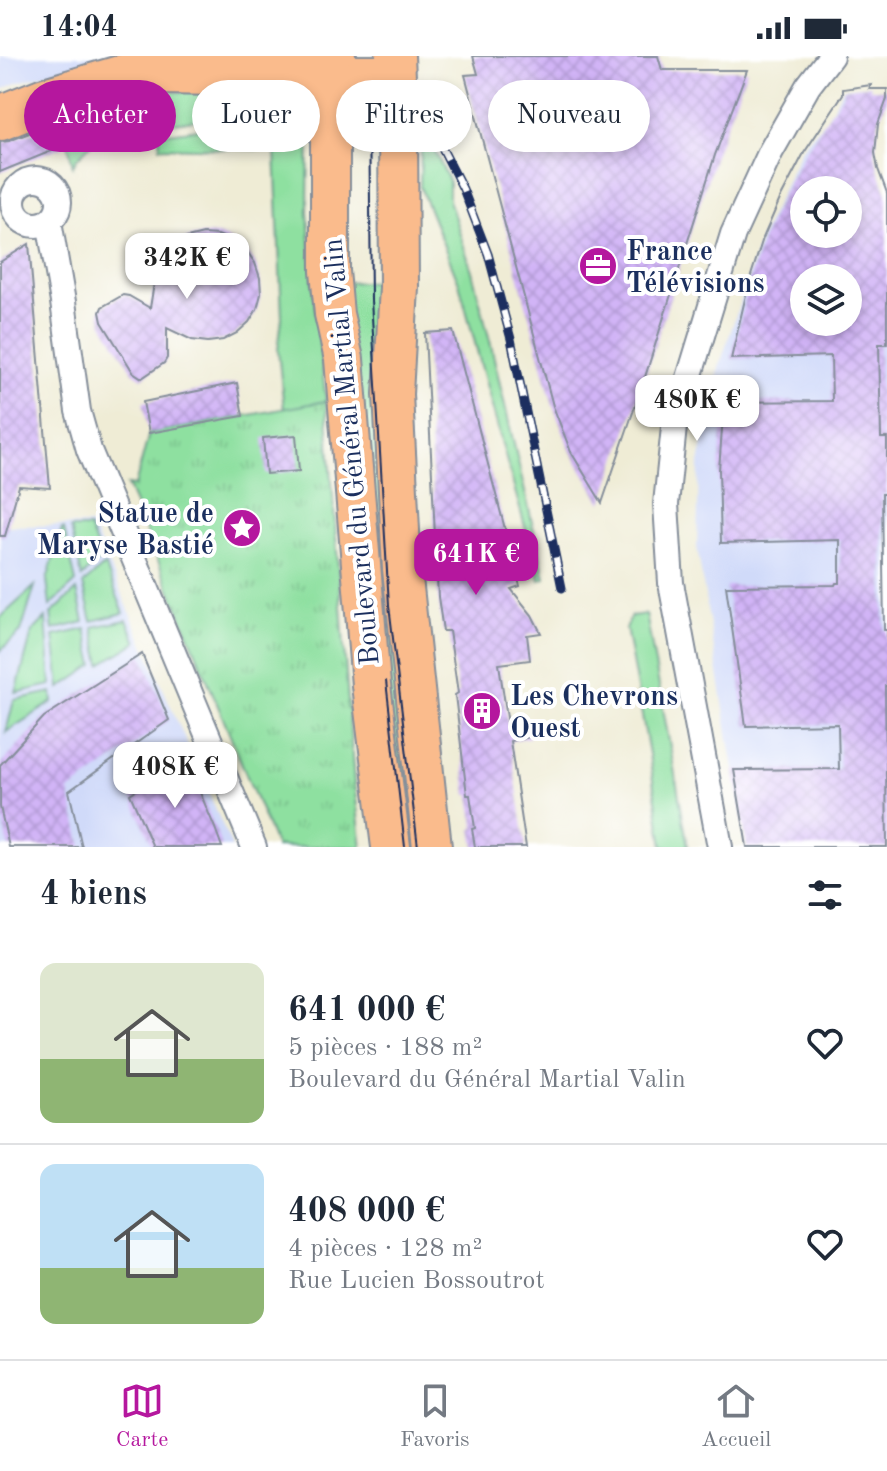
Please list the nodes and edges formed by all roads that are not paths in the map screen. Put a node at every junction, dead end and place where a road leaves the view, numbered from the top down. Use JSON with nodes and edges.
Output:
{"nodes":[{"id":1,"x":831,"y":56,"type":"edge"},
{"id":2,"x":333,"y":65,"type":"edge"},
{"id":3,"x":395,"y":65,"type":"edge"},
{"id":4,"x":0,"y":118,"type":"edge"},
{"id":5,"x":49,"y":221,"type":"dead end"},
{"id":6,"x":254,"y":847,"type":"edge"},
{"id":7,"x":391,"y":847,"type":"edge"},
{"id":8,"x":432,"y":847,"type":"edge"},
{"id":9,"x":720,"y":847,"type":"edge"}],
"edges":[{"from":1,"to":9,"type":"street"},
{"from":2,"to":3,"type":"main road"},
{"from":2,"to":4,"type":"highway"},
{"from":2,"to":7,"type":"main road","name":"Boulevard du Général Martial Valin"},
{"from":3,"to":8,"type":"main road","name":"Boulevard du Général Martial Valin"},
{"from":5,"to":6,"type":"street"}]}
